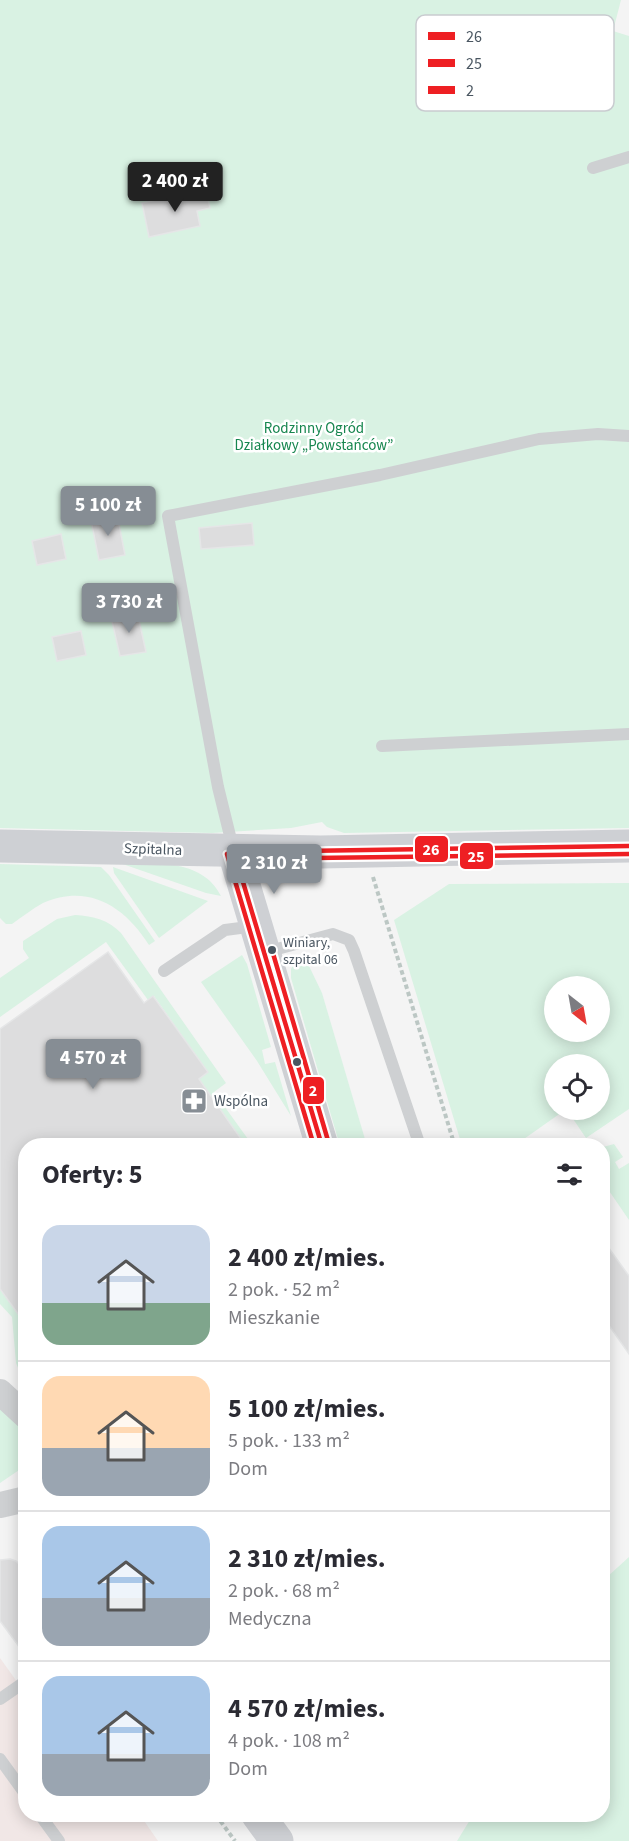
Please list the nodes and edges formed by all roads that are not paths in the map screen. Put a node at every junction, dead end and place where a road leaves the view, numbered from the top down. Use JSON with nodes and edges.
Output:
{"nodes":[{"id":1,"x":629,"y":158,"type":"edge"},
{"id":2,"x":593,"y":168,"type":"dead end"},
{"id":3,"x":629,"y":436,"type":"edge"},
{"id":4,"x":629,"y":734,"type":"edge"},
{"id":5,"x":382,"y":746,"type":"dead end"},
{"id":6,"x":0,"y":846,"type":"edge"},
{"id":7,"x":629,"y":846,"type":"edge"},
{"id":8,"x":234,"y":852,"type":"junction"},
{"id":9,"x":261,"y":939,"type":"junction"},
{"id":10,"x":164,"y":971,"type":"dead end"},
{"id":11,"x":320,"y":1138,"type":"edge"},
{"id":12,"x":417,"y":1138,"type":"edge"},
{"id":13,"x":0,"y":1392,"type":"edge"},
{"id":14,"x":18,"y":1409,"type":"edge"},
{"id":15,"x":18,"y":1501,"type":"edge"},
{"id":16,"x":0,"y":1504,"type":"edge"},
{"id":17,"x":18,"y":1687,"type":"edge"},
{"id":18,"x":0,"y":1699,"type":"edge"},
{"id":19,"x":0,"y":1759,"type":"edge"},
{"id":20,"x":18,"y":1784,"type":"edge"},
{"id":21,"x":45,"y":1822,"type":"edge"},
{"id":22,"x":263,"y":1822,"type":"edge"},
{"id":23,"x":59,"y":1841,"type":"edge"},
{"id":24,"x":277,"y":1841,"type":"edge"}],
"edges":[{"from":1,"to":2,"type":"lane"},
{"from":3,"to":8,"type":"lane"},
{"from":4,"to":5,"type":"lane"},
{"from":6,"to":8,"type":"street","name":"Szpitalna"},
{"from":7,"to":8,"type":"street","name":"Szpitalna"},
{"from":8,"to":9,"type":"street"},
{"from":9,"to":10,"type":"lane"},
{"from":9,"to":11,"type":"street"},
{"from":9,"to":12,"type":"lane"},
{"from":13,"to":14,"type":"street"},
{"from":15,"to":16,"type":"street"},
{"from":17,"to":18,"type":"lane"},
{"from":19,"to":20,"type":"lane"},
{"from":21,"to":23,"type":"lane"},
{"from":22,"to":24,"type":"street"}]}
